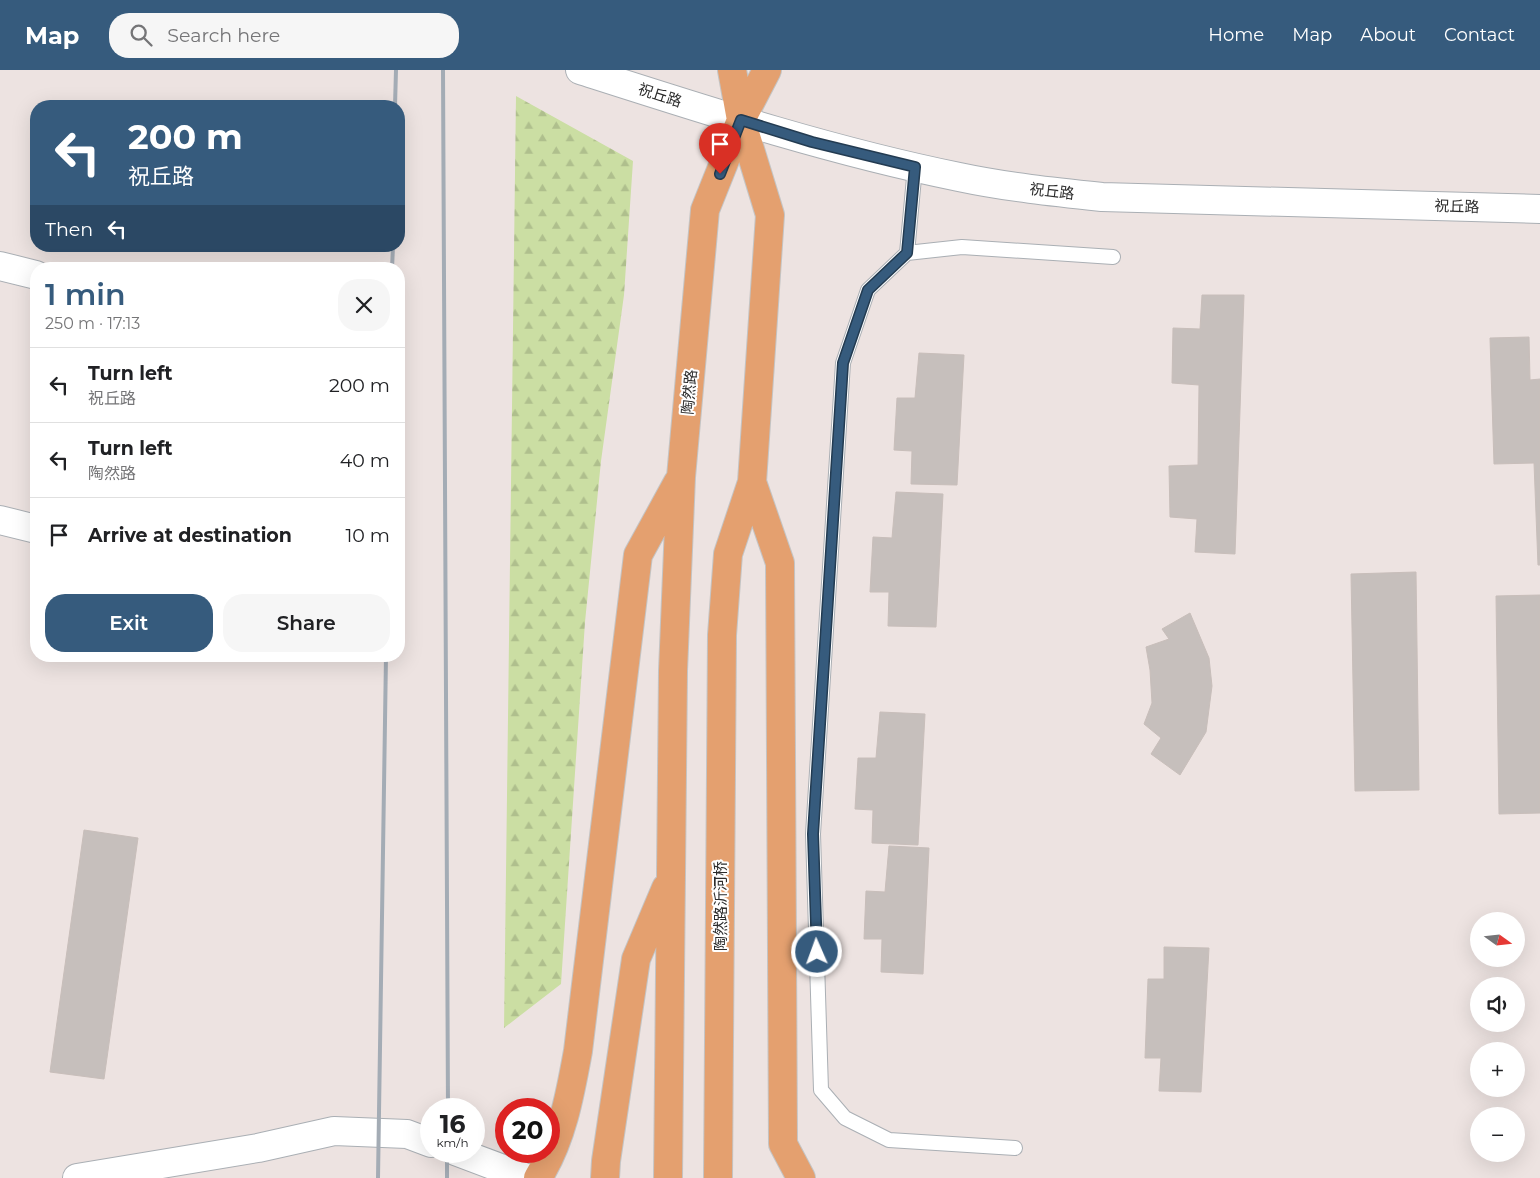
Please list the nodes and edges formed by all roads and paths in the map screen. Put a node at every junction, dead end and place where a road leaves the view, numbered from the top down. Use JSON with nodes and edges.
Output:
{"nodes":[{"id":1,"x":580,"y":70,"type":"edge"},
{"id":2,"x":732,"y":70,"type":"edge"},
{"id":3,"x":767,"y":70,"type":"edge"},
{"id":4,"x":741,"y":120,"type":"junction"},
{"id":5,"x":915,"y":167,"type":"junction"},
{"id":6,"x":1540,"y":209,"type":"edge"},
{"id":7,"x":907,"y":253,"type":"junction"},
{"id":8,"x":1113,"y":257,"type":"dead end"},
{"id":9,"x":0,"y":266,"type":"edge"},
{"id":10,"x":30,"y":274,"type":"edge"},
{"id":11,"x":681,"y":477,"type":"junction"},
{"id":12,"x":752,"y":482,"type":"junction"},
{"id":13,"x":0,"y":520,"type":"edge"},
{"id":14,"x":30,"y":528,"type":"edge"},
{"id":15,"x":670,"y":876,"type":"junction"},
{"id":16,"x":420,"y":1139,"type":"edge"},
{"id":17,"x":1015,"y":1148,"type":"dead end"},
{"id":18,"x":485,"y":1162,"type":"edge"},
{"id":19,"x":668,"y":1169,"type":"edge"},
{"id":20,"x":718,"y":1169,"type":"edge"},
{"id":21,"x":605,"y":1170,"type":"edge"},
{"id":22,"x":77,"y":1178,"type":"edge"},
{"id":23,"x":527,"y":1178,"type":"edge"},
{"id":24,"x":538,"y":1178,"type":"edge"},
{"id":25,"x":801,"y":1178,"type":"edge"}],
"edges":[{"from":1,"to":4,"type":"street","name":"祝丘路"},
{"from":2,"to":4,"type":"main road"},
{"from":3,"to":4,"type":"main road","name":"陶然路"},
{"from":4,"to":5,"type":"street","name":"祝丘路"},
{"from":4,"to":11,"type":"main road","name":"陶然路"},
{"from":4,"to":12,"type":"main road"},
{"from":5,"to":6,"type":"street","name":"祝丘路"},
{"from":5,"to":7,"type":"lane"},
{"from":7,"to":8,"type":"lane"},
{"from":7,"to":17,"type":"lane"},
{"from":9,"to":10,"type":"street"},
{"from":11,"to":15,"type":"main road","name":"陶然路"},
{"from":11,"to":24,"type":"main road"},
{"from":12,"to":20,"type":"main road","name":"陶然路沂河桥"},
{"from":12,"to":25,"type":"main road"},
{"from":13,"to":14,"type":"street"},
{"from":15,"to":19,"type":"main road"},
{"from":15,"to":21,"type":"main road"},
{"from":16,"to":22,"type":"street"},
{"from":18,"to":23,"type":"street"}]}
